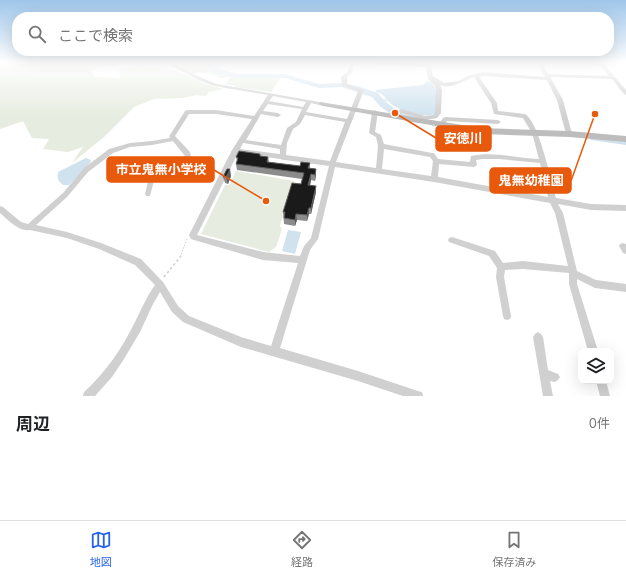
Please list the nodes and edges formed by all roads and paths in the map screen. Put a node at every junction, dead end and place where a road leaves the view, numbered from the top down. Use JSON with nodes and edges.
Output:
{"nodes":[{"id":1,"x":202,"y":80,"type":"edge"},
{"id":2,"x":343,"y":80,"type":"edge"},
{"id":3,"x":433,"y":80,"type":"edge"},
{"id":4,"x":436,"y":80,"type":"edge"},
{"id":5,"x":463,"y":80,"type":"edge"},
{"id":6,"x":479,"y":80,"type":"edge"},
{"id":7,"x":550,"y":80,"type":"edge"},
{"id":8,"x":614,"y":80,"type":"edge"},
{"id":9,"x":442,"y":84,"type":"junction"},
{"id":10,"x":626,"y":92,"type":"edge"},
{"id":11,"x":270,"y":94,"type":"junction"},
{"id":12,"x":439,"y":97,"type":"junction"},
{"id":13,"x":309,"y":101,"type":"junction"},
{"id":14,"x":266,"y":102,"type":"junction"},
{"id":15,"x":323,"y":104,"type":"joint"},
{"id":16,"x":354,"y":109,"type":"junction"},
{"id":17,"x":302,"y":110,"type":"junction"},
{"id":18,"x":261,"y":112,"type":"junction"},
{"id":19,"x":375,"y":112,"type":"junction"},
{"id":20,"x":278,"y":115,"type":"dead end"},
{"id":21,"x":396,"y":116,"type":"junction"},
{"id":22,"x":256,"y":118,"type":"junction"},
{"id":23,"x":348,"y":121,"type":"junction"},
{"id":24,"x":498,"y":122,"type":"dead end"},
{"id":25,"x":441,"y":125,"type":"junction"},
{"id":26,"x":535,"y":133,"type":"junction"},
{"id":27,"x":569,"y":134,"type":"junction"},
{"id":28,"x":174,"y":139,"type":"junction"},
{"id":29,"x":626,"y":139,"type":"edge"},
{"id":30,"x":241,"y":142,"type":"junction"},
{"id":31,"x":381,"y":146,"type":"junction"},
{"id":32,"x":282,"y":147,"type":"dead end"},
{"id":33,"x":235,"y":150,"type":"junction"},
{"id":34,"x":283,"y":158,"type":"junction"},
{"id":35,"x":436,"y":161,"type":"junction"},
{"id":36,"x":542,"y":161,"type":"junction"},
{"id":37,"x":332,"y":165,"type":"junction"},
{"id":38,"x":379,"y":172,"type":"junction"},
{"id":39,"x":434,"y":179,"type":"junction"},
{"id":40,"x":148,"y":194,"type":"dead end"},
{"id":41,"x":553,"y":201,"type":"junction"},
{"id":42,"x":626,"y":208,"type":"edge"},
{"id":43,"x":0,"y":209,"type":"edge"},
{"id":44,"x":28,"y":228,"type":"junction"},
{"id":45,"x":193,"y":235,"type":"junction"},
{"id":46,"x":452,"y":240,"type":"dead end"},
{"id":47,"x":303,"y":260,"type":"junction"},
{"id":48,"x":501,"y":267,"type":"junction"},
{"id":49,"x":573,"y":272,"type":"junction"},
{"id":50,"x":159,"y":284,"type":"junction"},
{"id":51,"x":626,"y":288,"type":"edge"},
{"id":52,"x":507,"y":316,"type":"dead end"},
{"id":53,"x":538,"y":337,"type":"dead end"},
{"id":54,"x":592,"y":348,"type":"edge"},
{"id":55,"x":274,"y":351,"type":"junction"},
{"id":56,"x":545,"y":374,"type":"junction"},
{"id":57,"x":555,"y":377,"type":"dead end"},
{"id":58,"x":602,"y":384,"type":"edge"},
{"id":59,"x":88,"y":396,"type":"edge"},
{"id":60,"x":418,"y":396,"type":"edge"},
{"id":61,"x":548,"y":396,"type":"edge"},
{"id":62,"x":605,"y":396,"type":"edge"}],
"edges":[{"from":1,"to":11,"type":"street"},
{"from":2,"to":16,"type":"street"},
{"from":3,"to":12,"type":"street"},
{"from":4,"to":9,"type":"street"},
{"from":5,"to":9,"type":"street"},
{"from":6,"to":26,"type":"street"},
{"from":7,"to":27,"type":"street"},
{"from":8,"to":10,"type":"street"},
{"from":9,"to":12,"type":"street"},
{"from":11,"to":13,"type":"street"},
{"from":11,"to":14,"type":"street"},
{"from":12,"to":21,"type":"street"},
{"from":13,"to":15,"type":"street"},
{"from":13,"to":17,"type":"street"},
{"from":14,"to":17,"type":"street"},
{"from":14,"to":18,"type":"street"},
{"from":15,"to":16,"type":"street"},
{"from":16,"to":19,"type":"street"},
{"from":16,"to":23,"type":"street"},
{"from":17,"to":23,"type":"street"},
{"from":17,"to":34,"type":"street"},
{"from":18,"to":20,"type":"street"},
{"from":18,"to":22,"type":"street"},
{"from":19,"to":21,"type":"street"},
{"from":19,"to":31,"type":"street"},
{"from":21,"to":25,"type":"street"},
{"from":22,"to":28,"type":"street"},
{"from":22,"to":30,"type":"street"},
{"from":23,"to":37,"type":"street"},
{"from":24,"to":25,"type":"street"},
{"from":25,"to":26,"type":"street"},
{"from":26,"to":27,"type":"street"},
{"from":26,"to":36,"type":"street"},
{"from":27,"to":29,"type":"street"},
{"from":28,"to":40,"type":"street"},
{"from":28,"to":44,"type":"street"},
{"from":30,"to":32,"type":"street"},
{"from":30,"to":33,"type":"street"},
{"from":31,"to":35,"type":"street"},
{"from":31,"to":38,"type":"street"},
{"from":33,"to":34,"type":"street"},
{"from":33,"to":45,"type":"street"},
{"from":34,"to":37,"type":"street"},
{"from":35,"to":36,"type":"street"},
{"from":35,"to":39,"type":"street"},
{"from":36,"to":41,"type":"street"},
{"from":37,"to":38,"type":"street"},
{"from":37,"to":47,"type":"street"},
{"from":38,"to":39,"type":"street"},
{"from":39,"to":41,"type":"street"},
{"from":41,"to":42,"type":"street"},
{"from":41,"to":49,"type":"street"},
{"from":43,"to":44,"type":"street"},
{"from":44,"to":50,"type":"street"},
{"from":45,"to":47,"type":"street"},
{"from":45,"to":50,"type":"path"},
{"from":46,"to":48,"type":"street"},
{"from":47,"to":55,"type":"street"},
{"from":48,"to":49,"type":"street"},
{"from":48,"to":52,"type":"street"},
{"from":49,"to":51,"type":"street"},
{"from":49,"to":54,"type":"street"},
{"from":50,"to":55,"type":"street"},
{"from":50,"to":59,"type":"street"},
{"from":53,"to":56,"type":"street"},
{"from":55,"to":60,"type":"street"},
{"from":56,"to":57,"type":"street"},
{"from":56,"to":61,"type":"street"},
{"from":58,"to":62,"type":"street"}]}
